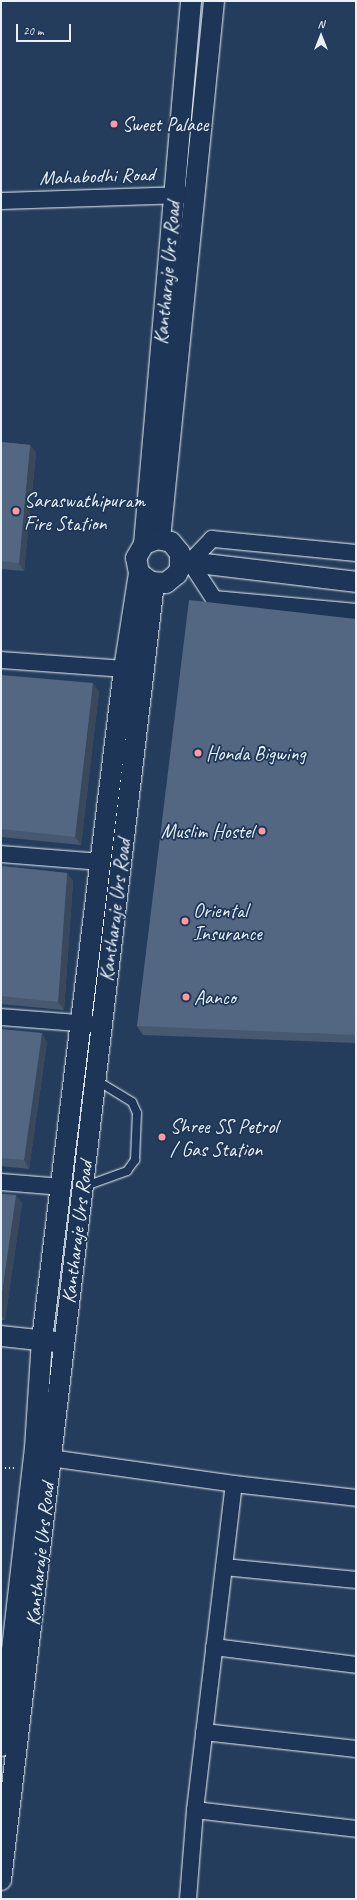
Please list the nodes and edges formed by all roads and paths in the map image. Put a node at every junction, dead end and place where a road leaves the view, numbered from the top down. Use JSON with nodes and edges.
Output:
{"nodes":[{"id":1,"x":191,"y":1,"type":"edge"},
{"id":2,"x":214,"y":1,"type":"edge"},
{"id":3,"x":174,"y":194,"type":"junction"},
{"id":4,"x":195,"y":195,"type":"junction"},
{"id":5,"x":1,"y":201,"type":"edge"},
{"id":6,"x":152,"y":542,"type":"junction"},
{"id":7,"x":356,"y":553,"type":"edge"},
{"id":8,"x":185,"y":561,"type":"junction"},
{"id":9,"x":146,"y":578,"type":"junction"},
{"id":10,"x":356,"y":582,"type":"edge"},
{"id":11,"x":356,"y":612,"type":"edge"},
{"id":12,"x":1,"y":660,"type":"edge"},
{"id":13,"x":124,"y":669,"type":"junction"},
{"id":14,"x":1,"y":854,"type":"edge"},
{"id":15,"x":100,"y":862,"type":"junction"},
{"id":16,"x":1,"y":1016,"type":"edge"},
{"id":17,"x":81,"y":1023,"type":"junction"},
{"id":18,"x":102,"y":1024,"type":"junction"},
{"id":19,"x":95,"y":1080,"type":"junction"},
{"id":20,"x":1,"y":1182,"type":"edge"},
{"id":21,"x":63,"y":1187,"type":"junction"},
{"id":22,"x":82,"y":1187,"type":"junction"},
{"id":23,"x":1,"y":1336,"type":"edge"},
{"id":24,"x":42,"y":1340,"type":"junction"},
{"id":25,"x":64,"y":1342,"type":"junction"},
{"id":26,"x":50,"y":1458,"type":"junction"},
{"id":27,"x":234,"y":1484,"type":"junction"},
{"id":28,"x":356,"y":1498,"type":"edge"},
{"id":29,"x":224,"y":1568,"type":"junction"},
{"id":30,"x":356,"y":1580,"type":"edge"},
{"id":31,"x":214,"y":1647,"type":"junction"},
{"id":32,"x":356,"y":1665,"type":"edge"},
{"id":33,"x":5,"y":1687,"type":"edge"},
{"id":34,"x":204,"y":1732,"type":"junction"},
{"id":35,"x":1,"y":1746,"type":"edge"},
{"id":36,"x":356,"y":1749,"type":"edge"},
{"id":37,"x":195,"y":1810,"type":"junction"},
{"id":38,"x":356,"y":1829,"type":"edge"},
{"id":39,"x":1,"y":1880,"type":"edge"},
{"id":40,"x":188,"y":1899,"type":"edge"},
{"id":41,"x":191,"y":1899,"type":"edge"}],
"edges":[{"from":1,"to":3,"type":"street","name":"Kantharaje Urs Road"},
{"from":2,"to":4,"type":"street","name":"Kantharaje Urs Road"},
{"from":3,"to":4,"type":"street","name":"Mahabodhi Road"},
{"from":3,"to":5,"type":"street","name":"Mahabodhi Road"},
{"from":3,"to":6,"type":"street","name":"Kantharaje Urs Road"},
{"from":4,"to":6,"type":"street","name":"Kantharaje Urs Road"},
{"from":6,"to":8,"type":"street"},
{"from":6,"to":9,"type":"street"},
{"from":7,"to":8,"type":"street"},
{"from":8,"to":9,"type":"street"},
{"from":8,"to":10,"type":"street"},
{"from":8,"to":11,"type":"street"},
{"from":9,"to":13,"type":"street","name":"Kantharaje Urs Road"},
{"from":9,"to":18,"type":"street","name":"Kantharaje Urs Road"},
{"from":12,"to":13,"type":"street"},
{"from":13,"to":15,"type":"street","name":"Kantharaje Urs Road"},
{"from":14,"to":15,"type":"street"},
{"from":15,"to":17,"type":"street","name":"Kantharaje Urs Road"},
{"from":16,"to":17,"type":"street"},
{"from":17,"to":18,"type":"street"},
{"from":17,"to":21,"type":"street","name":"Kantharaje Urs Road"},
{"from":18,"to":19,"type":"street","name":"Kantharaje Urs Road"},
{"from":19,"to":22,"type":"street","name":"Kantharaje Urs Road"},
{"from":19,"to":22,"type":"lane"},
{"from":20,"to":21,"type":"street"},
{"from":21,"to":24,"type":"street","name":"Kantharaje Urs Road"},
{"from":22,"to":25,"type":"street","name":"Kantharaje Urs Road"},
{"from":23,"to":24,"type":"street"},
{"from":24,"to":25,"type":"street"},
{"from":24,"to":33,"type":"street","name":"Kantharaje Urs Road"},
{"from":25,"to":26,"type":"street","name":"Kantharaje Urs Road"},
{"from":26,"to":27,"type":"street"},
{"from":26,"to":39,"type":"street","name":"Kantharaje Urs Road"},
{"from":27,"to":28,"type":"street"},
{"from":27,"to":29,"type":"street"},
{"from":29,"to":30,"type":"street"},
{"from":29,"to":31,"type":"street"},
{"from":31,"to":32,"type":"street"},
{"from":31,"to":34,"type":"street"},
{"from":33,"to":35,"type":"street","name":"Kantharaje Urs Road"},
{"from":34,"to":36,"type":"street"},
{"from":34,"to":37,"type":"street"},
{"from":37,"to":38,"type":"street"},
{"from":37,"to":40,"type":"street"},
{"from":40,"to":41,"type":"street"}]}
